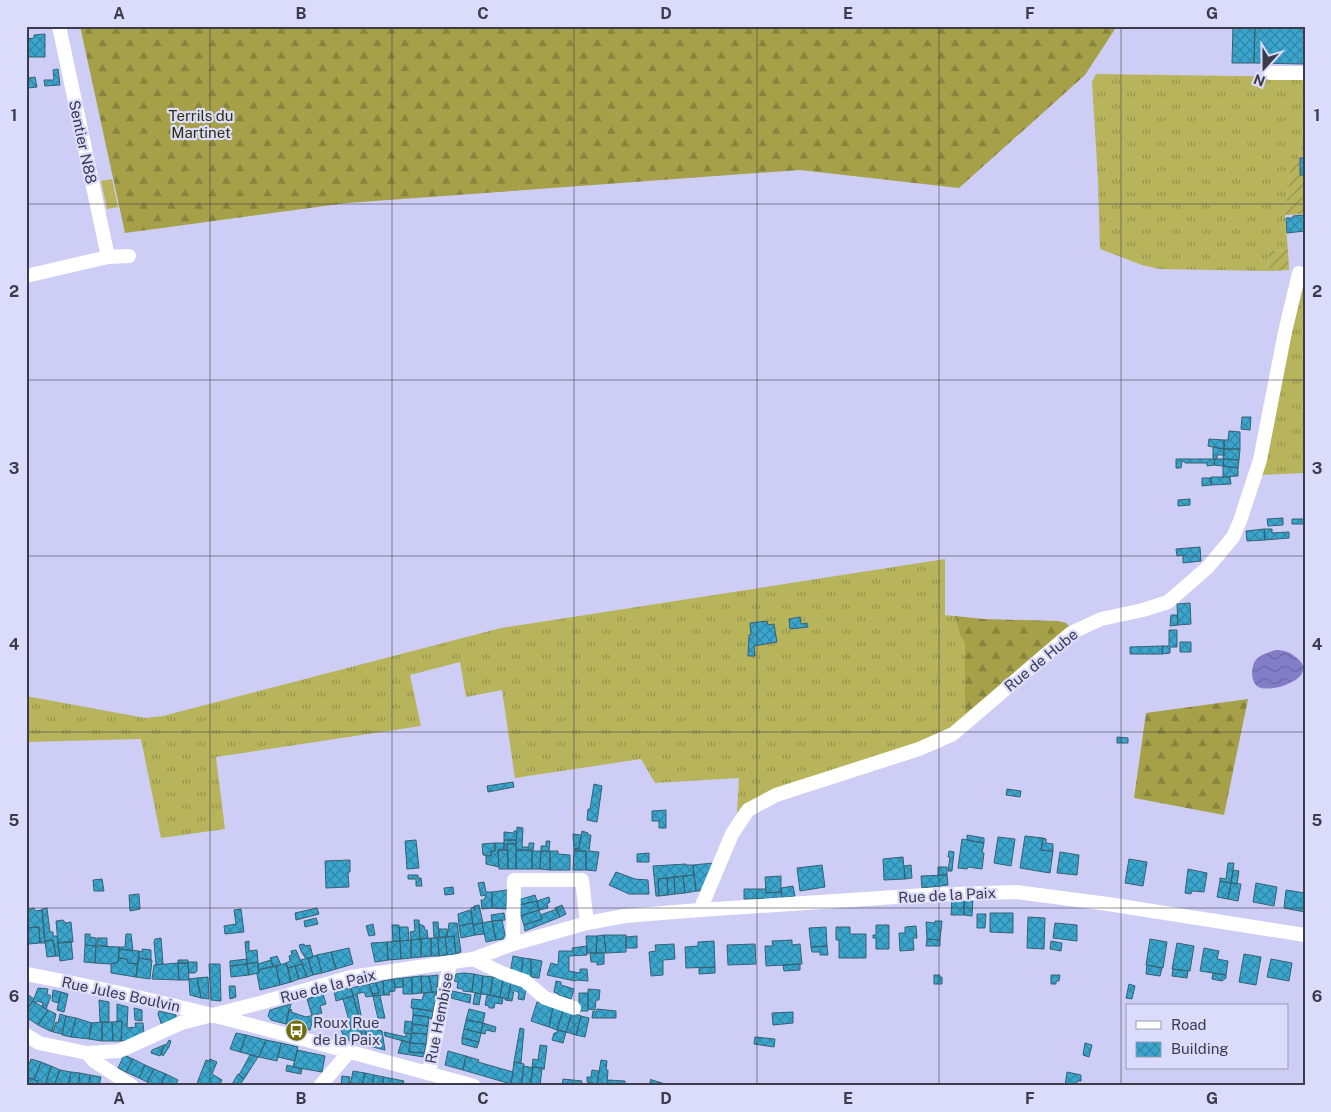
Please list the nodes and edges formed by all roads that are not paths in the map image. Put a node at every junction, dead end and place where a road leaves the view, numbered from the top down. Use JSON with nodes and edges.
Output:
{"nodes":[{"id":1,"x":59,"y":26,"type":"edge"},
{"id":2,"x":1270,"y":73,"type":"dead end"},
{"id":3,"x":1305,"y":73,"type":"edge"},
{"id":4,"x":129,"y":256,"type":"dead end"},
{"id":5,"x":108,"y":257,"type":"junction"},
{"id":6,"x":1297,"y":272,"type":"edge"},
{"id":7,"x":26,"y":276,"type":"edge"},
{"id":8,"x":700,"y":910,"type":"junction"},
{"id":9,"x":587,"y":923,"type":"junction"},
{"id":10,"x":1305,"y":935,"type":"edge"},
{"id":11,"x":513,"y":944,"type":"junction"},
{"id":12,"x":473,"y":959,"type":"junction"},
{"id":13,"x":450,"y":963,"type":"junction"},
{"id":14,"x":26,"y":974,"type":"edge"},
{"id":15,"x":574,"y":1008,"type":"dead end"},
{"id":16,"x":215,"y":1015,"type":"junction"},
{"id":17,"x":26,"y":1035,"type":"edge"},
{"id":18,"x":349,"y":1052,"type":"junction"},
{"id":19,"x":86,"y":1053,"type":"junction"},
{"id":20,"x":429,"y":1073,"type":"junction"},
{"id":21,"x":132,"y":1086,"type":"edge"},
{"id":22,"x":320,"y":1086,"type":"edge"},
{"id":23,"x":474,"y":1086,"type":"edge"}],
"edges":[{"from":1,"to":5,"type":"street","name":"Sentier N88"},
{"from":2,"to":3,"type":"street"},
{"from":4,"to":5,"type":"street"},
{"from":5,"to":7,"type":"street"},
{"from":6,"to":8,"type":"street","name":"Rue de Hube"},
{"from":8,"to":9,"type":"street","name":"Rue de la Paix"},
{"from":8,"to":10,"type":"street","name":"Rue de la Paix"},
{"from":9,"to":11,"type":"street","name":"Rue de la Paix"},
{"from":9,"to":11,"type":"street"},
{"from":11,"to":12,"type":"street","name":"Rue de la Paix"},
{"from":12,"to":13,"type":"street","name":"Rue de la Paix"},
{"from":12,"to":15,"type":"street"},
{"from":13,"to":16,"type":"street","name":"Rue de la Paix"},
{"from":13,"to":20,"type":"street","name":"Rue Hembise"},
{"from":14,"to":16,"type":"street","name":"Rue Jules Boulvin"},
{"from":16,"to":18,"type":"street","name":"Rue Jules Boulvin"},
{"from":16,"to":19,"type":"street","name":"Rue de la Paix"},
{"from":17,"to":19,"type":"street"},
{"from":18,"to":20,"type":"street","name":"Rue Jules Boulvin"},
{"from":18,"to":22,"type":"street"},
{"from":19,"to":21,"type":"street"},
{"from":20,"to":23,"type":"street","name":"Rue Jules Boulvin"}]}
